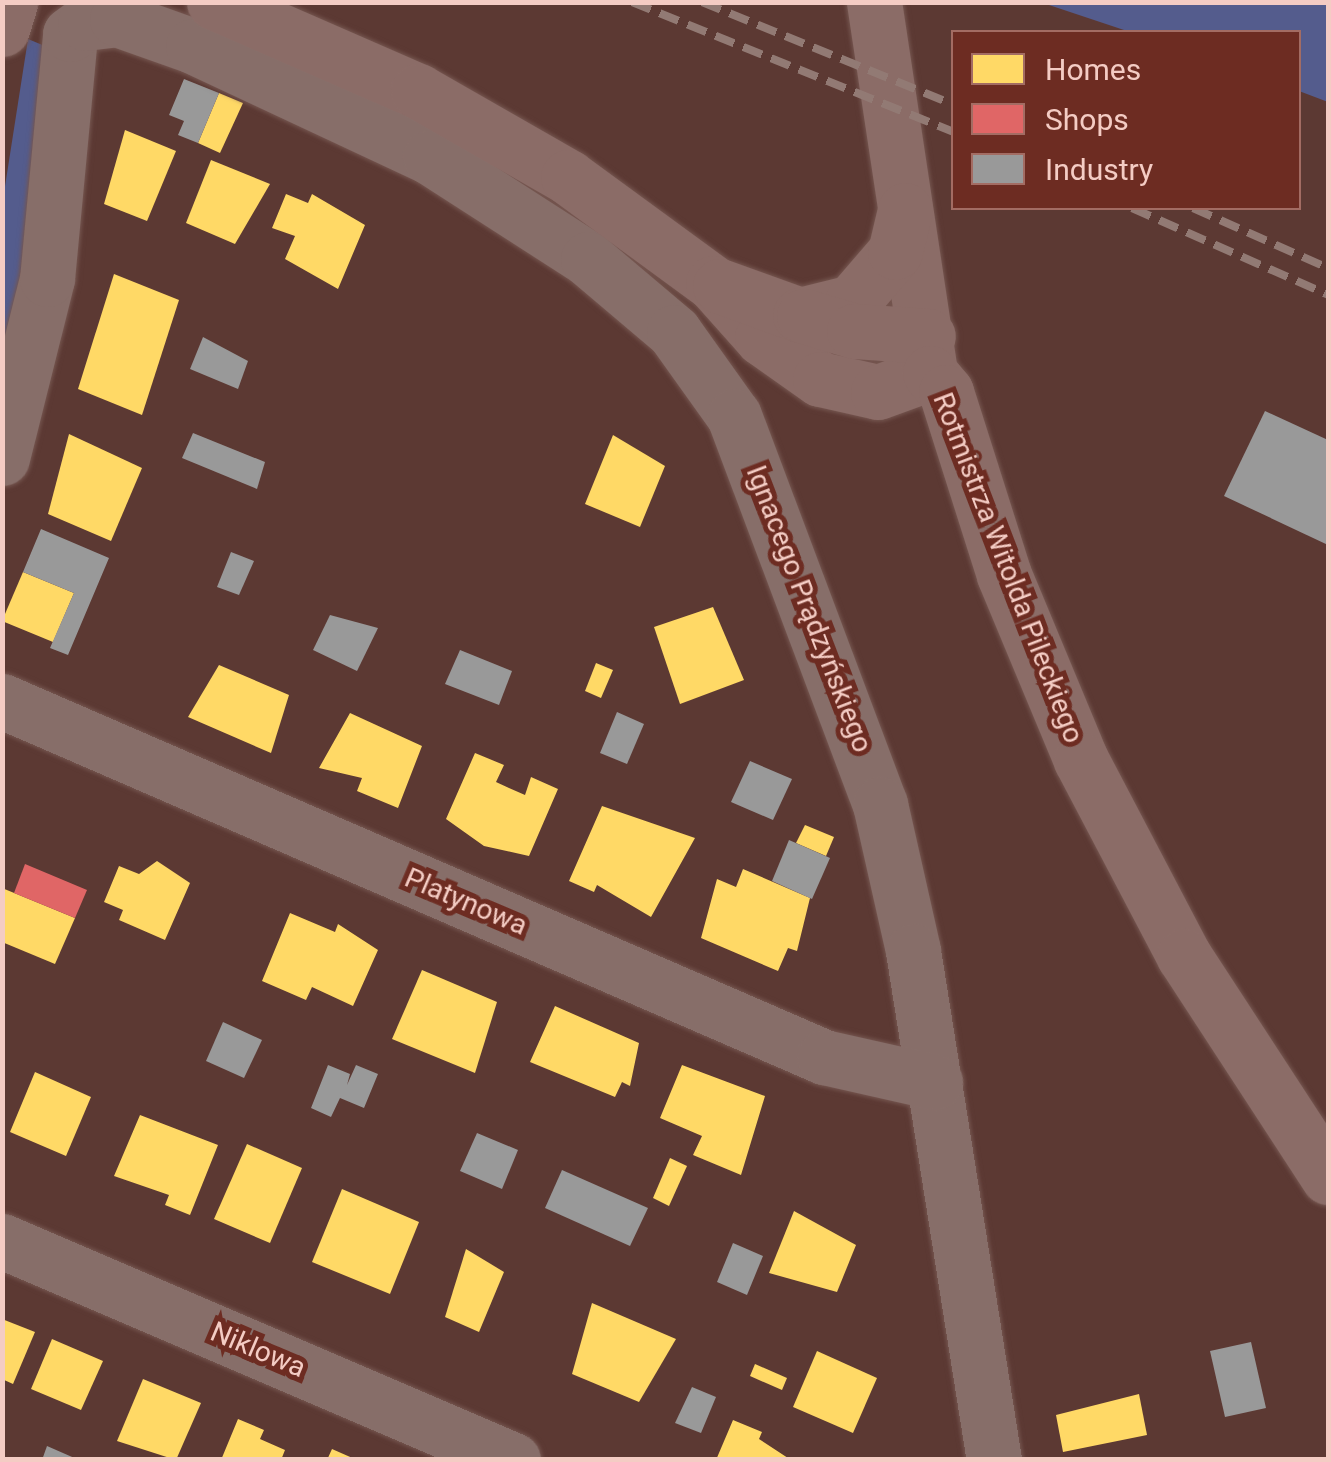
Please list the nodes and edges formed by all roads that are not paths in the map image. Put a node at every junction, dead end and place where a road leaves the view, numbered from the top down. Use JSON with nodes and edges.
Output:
{"nodes":[{"id":1,"x":10,"y":2,"type":"edge"},
{"id":2,"x":874,"y":2,"type":"edge"},
{"id":3,"x":204,"y":24,"type":"edge"},
{"id":4,"x":2,"y":29,"type":"edge"},
{"id":5,"x":905,"y":202,"type":"junction"},
{"id":6,"x":713,"y":284,"type":"junction"},
{"id":7,"x":800,"y":315,"type":"junction"},
{"id":8,"x":929,"y":354,"type":"junction"},
{"id":9,"x":2,"y":458,"type":"edge"},
{"id":10,"x":2,"y":702,"type":"edge"},
{"id":11,"x":934,"y":1082,"type":"junction"},
{"id":12,"x":1328,"y":1177,"type":"edge"},
{"id":13,"x":2,"y":1241,"type":"edge"},
{"id":14,"x":513,"y":1460,"type":"edge"},
{"id":15,"x":994,"y":1460,"type":"edge"}],
"edges":[{"from":1,"to":4,"type":"main road"},
{"from":2,"to":5,"type":"main road","name":"Rotmistrza Witolda Pileckiego"},
{"from":3,"to":6,"type":"main road"},
{"from":3,"to":9,"type":"street","name":"Ignacego Prądzyńskiego"},
{"from":3,"to":11,"type":"street","name":"Ignacego Prądzyńskiego"},
{"from":5,"to":7,"type":"main road"},
{"from":5,"to":8,"type":"main road","name":"Rotmistrza Witolda Pileckiego"},
{"from":6,"to":7,"type":"main road"},
{"from":6,"to":8,"type":"main road"},
{"from":7,"to":8,"type":"main road"},
{"from":8,"to":12,"type":"main road","name":"Rotmistrza Witolda Pileckiego"},
{"from":10,"to":11,"type":"street","name":"Platynowa"},
{"from":11,"to":15,"type":"street","name":"Ignacego Prądzyńskiego"},
{"from":13,"to":14,"type":"street","name":"Niklowa"}]}
